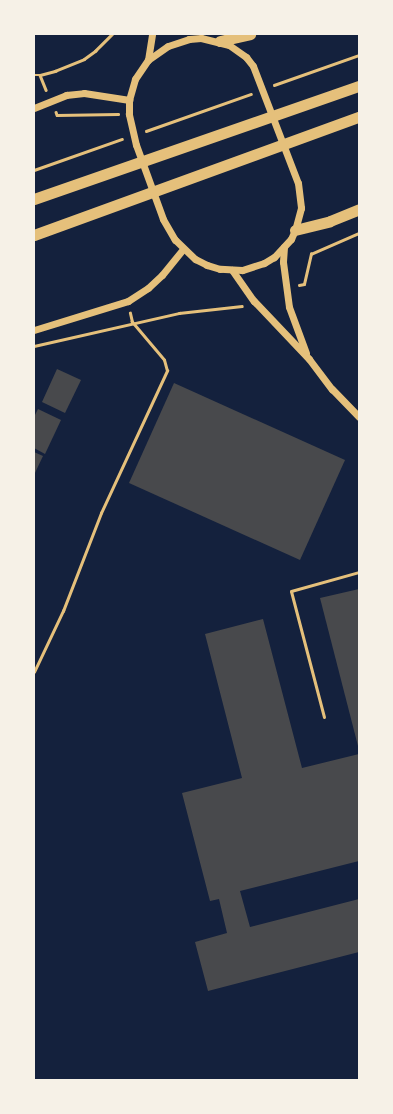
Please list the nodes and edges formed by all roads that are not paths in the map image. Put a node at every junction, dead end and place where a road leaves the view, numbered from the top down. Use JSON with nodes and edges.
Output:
{"nodes":[{"id":1,"x":152,"y":34,"type":"edge"},
{"id":2,"x":250,"y":34,"type":"edge"},
{"id":3,"x":199,"y":36,"type":"edge"},
{"id":4,"x":220,"y":41,"type":"junction"},
{"id":5,"x":148,"y":60,"type":"junction"},
{"id":6,"x":359,"y":86,"type":"edge"},
{"id":7,"x":129,"y":100,"type":"junction"},
{"id":8,"x":34,"y":108,"type":"edge"},
{"id":9,"x":359,"y":117,"type":"edge"},
{"id":10,"x":34,"y":199,"type":"edge"},
{"id":11,"x":359,"y":209,"type":"edge"},
{"id":12,"x":295,"y":230,"type":"junction"},
{"id":13,"x":34,"y":235,"type":"edge"},
{"id":14,"x":284,"y":247,"type":"junction"},
{"id":15,"x":183,"y":249,"type":"junction"},
{"id":16,"x":232,"y":270,"type":"junction"},
{"id":17,"x":34,"y":330,"type":"edge"},
{"id":18,"x":308,"y":359,"type":"junction"},
{"id":19,"x":359,"y":418,"type":"edge"},
{"id":20,"x":359,"y":572,"type":"edge"},
{"id":21,"x":324,"y":717,"type":"dead end"}],
"edges":[{"from":1,"to":5,"type":"street"},
{"from":2,"to":4,"type":"highway"},
{"from":3,"to":4,"type":"street"},
{"from":3,"to":5,"type":"street"},
{"from":4,"to":12,"type":"street"},
{"from":5,"to":7,"type":"street"},
{"from":6,"to":10,"type":"highway"},
{"from":7,"to":8,"type":"street"},
{"from":7,"to":15,"type":"street"},
{"from":9,"to":13,"type":"highway"},
{"from":11,"to":12,"type":"highway"},
{"from":12,"to":14,"type":"street"},
{"from":14,"to":16,"type":"street"},
{"from":14,"to":18,"type":"street"},
{"from":15,"to":16,"type":"street"},
{"from":15,"to":17,"type":"street"},
{"from":16,"to":18,"type":"street"},
{"from":18,"to":19,"type":"street"},
{"from":20,"to":21,"type":"lane"}]}
